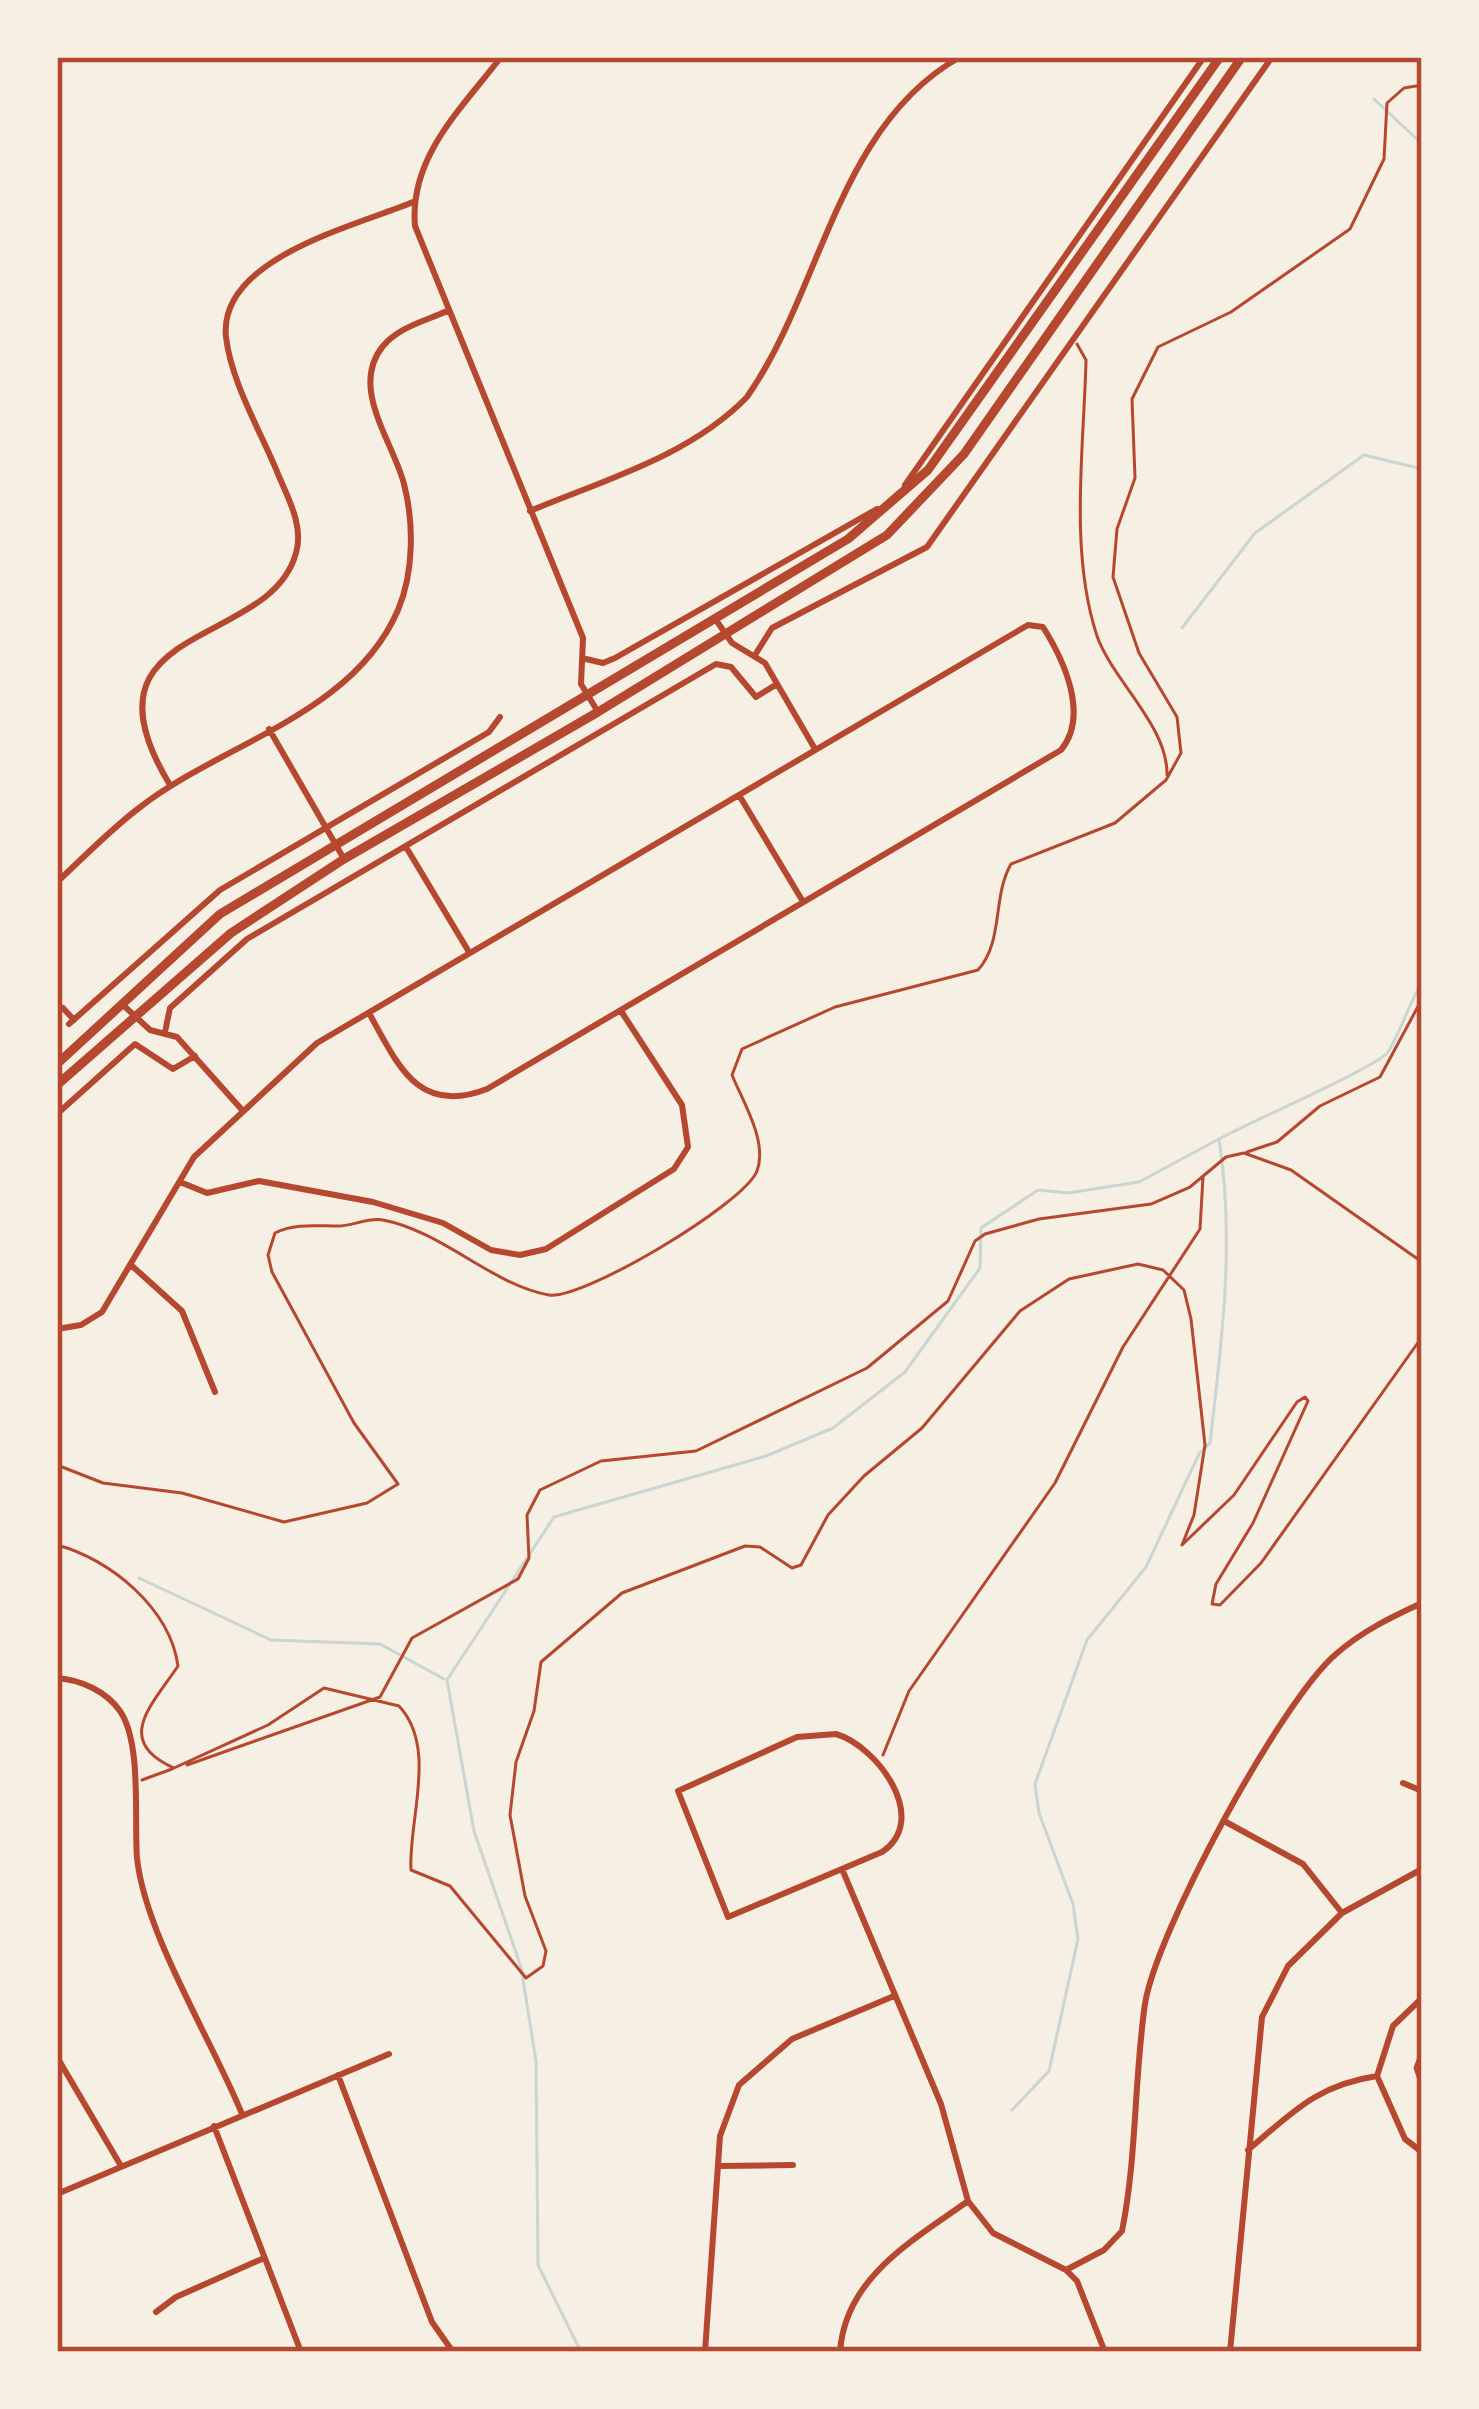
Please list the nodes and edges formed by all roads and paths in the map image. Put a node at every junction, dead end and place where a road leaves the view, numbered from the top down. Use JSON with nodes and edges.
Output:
{"nodes":[{"id":1,"x":501,"y":57,"type":"edge"},
{"id":2,"x":960,"y":57,"type":"edge"},
{"id":3,"x":1204,"y":57,"type":"edge"},
{"id":4,"x":1220,"y":57,"type":"edge"},
{"id":5,"x":1242,"y":57,"type":"edge"},
{"id":6,"x":1272,"y":57,"type":"edge"},
{"id":7,"x":1422,"y":85,"type":"edge"},
{"id":8,"x":413,"y":202,"type":"junction"},
{"id":9,"x":447,"y":311,"type":"junction"},
{"id":10,"x":1074,"y":337,"type":"junction"},
{"id":11,"x":530,"y":511,"type":"junction"},
{"id":12,"x":716,"y":620,"type":"junction"},
{"id":13,"x":726,"y":635,"type":"junction"},
{"id":14,"x":755,"y":655,"type":"junction"},
{"id":15,"x":586,"y":658,"type":"junction"},
{"id":16,"x":777,"y":684,"type":"junction"},
{"id":17,"x":589,"y":697,"type":"junction"},
{"id":18,"x":598,"y":712,"type":"junction"},
{"id":19,"x":500,"y":717,"type":"dead end"},
{"id":20,"x":269,"y":729,"type":"junction"},
{"id":21,"x":815,"y":749,"type":"junction"},
{"id":22,"x":1166,"y":780,"type":"junction"},
{"id":23,"x":170,"y":787,"type":"junction"},
{"id":24,"x":740,"y":795,"type":"junction"},
{"id":25,"x":328,"y":830,"type":"junction"},
{"id":26,"x":335,"y":843,"type":"junction"},
{"id":27,"x":406,"y":847,"type":"junction"},
{"id":28,"x":344,"y":859,"type":"junction"},
{"id":29,"x":57,"y":882,"type":"edge"},
{"id":30,"x":803,"y":902,"type":"junction"},
{"id":31,"x":469,"y":953,"type":"junction"},
{"id":32,"x":1422,"y":999,"type":"edge"},
{"id":33,"x":122,"y":1004,"type":"junction"},
{"id":34,"x":64,"y":1008,"type":"dead end"},
{"id":35,"x":621,"y":1011,"type":"junction"},
{"id":36,"x":369,"y":1012,"type":"junction"},
{"id":37,"x":132,"y":1015,"type":"junction"},
{"id":38,"x":165,"y":1032,"type":"junction"},
{"id":39,"x":195,"y":1056,"type":"junction"},
{"id":40,"x":57,"y":1064,"type":"edge"},
{"id":41,"x":57,"y":1085,"type":"edge"},
{"id":42,"x":243,"y":1111,"type":"junction"},
{"id":43,"x":57,"y":1114,"type":"edge"},
{"id":44,"x":1244,"y":1154,"type":"junction"},
{"id":45,"x":1203,"y":1176,"type":"junction"},
{"id":46,"x":180,"y":1182,"type":"junction"},
{"id":47,"x":1422,"y":1262,"type":"edge"},
{"id":48,"x":131,"y":1265,"type":"junction"},
{"id":49,"x":1170,"y":1276,"type":"junction"},
{"id":50,"x":57,"y":1329,"type":"edge"},
{"id":51,"x":1422,"y":1336,"type":"edge"},
{"id":52,"x":215,"y":1393,"type":"dead end"},
{"id":53,"x":57,"y":1465,"type":"edge"},
{"id":54,"x":57,"y":1545,"type":"edge"},
{"id":55,"x":1422,"y":1603,"type":"edge"},
{"id":56,"x":57,"y":1678,"type":"edge"},
{"id":57,"x":380,"y":1697,"type":"junction"},
{"id":58,"x":880,"y":1761,"type":"junction"},
{"id":59,"x":174,"y":1768,"type":"junction"},
{"id":60,"x":134,"y":1783,"type":"junction"},
{"id":61,"x":1403,"y":1783,"type":"dead end"},
{"id":62,"x":1422,"y":1791,"type":"edge"},
{"id":63,"x":1226,"y":1822,"type":"junction"},
{"id":64,"x":842,"y":1869,"type":"junction"},
{"id":65,"x":1422,"y":1869,"type":"edge"},
{"id":66,"x":1342,"y":1912,"type":"junction"},
{"id":67,"x":895,"y":1995,"type":"junction"},
{"id":68,"x":1422,"y":1998,"type":"edge"},
{"id":69,"x":1422,"y":2049,"type":"edge"},
{"id":70,"x":389,"y":2054,"type":"dead end"},
{"id":71,"x":57,"y":2057,"type":"edge"},
{"id":72,"x":338,"y":2075,"type":"junction"},
{"id":73,"x":1377,"y":2076,"type":"junction"},
{"id":74,"x":1422,"y":2088,"type":"edge"},
{"id":75,"x":242,"y":2114,"type":"junction"},
{"id":76,"x":214,"y":2126,"type":"junction"},
{"id":77,"x":1248,"y":2150,"type":"junction"},
{"id":78,"x":1422,"y":2152,"type":"edge"},
{"id":79,"x":793,"y":2165,"type":"dead end"},
{"id":80,"x":121,"y":2166,"type":"junction"},
{"id":81,"x":718,"y":2166,"type":"junction"},
{"id":82,"x":57,"y":2194,"type":"edge"},
{"id":83,"x":968,"y":2201,"type":"junction"},
{"id":84,"x":264,"y":2258,"type":"junction"},
{"id":85,"x":1066,"y":2270,"type":"junction"},
{"id":86,"x":156,"y":2312,"type":"dead end"},
{"id":87,"x":301,"y":2352,"type":"edge"},
{"id":88,"x":452,"y":2352,"type":"edge"},
{"id":89,"x":705,"y":2352,"type":"edge"},
{"id":90,"x":840,"y":2352,"type":"edge"},
{"id":91,"x":1105,"y":2352,"type":"edge"},
{"id":92,"x":1230,"y":2352,"type":"edge"}],
"edges":[{"from":1,"to":8,"type":"street"},
{"from":2,"to":11,"type":"street"},
{"from":3,"to":15,"type":"street"},
{"from":4,"to":12,"type":"main road"},
{"from":5,"to":13,"type":"main road"},
{"from":6,"to":10,"type":"street"},
{"from":7,"to":22,"type":"path"},
{"from":8,"to":9,"type":"street"},
{"from":8,"to":23,"type":"street"},
{"from":9,"to":11,"type":"street"},
{"from":9,"to":20,"type":"street"},
{"from":10,"to":14,"type":"street"},
{"from":10,"to":22,"type":"path"},
{"from":11,"to":15,"type":"street"},
{"from":12,"to":13,"type":"street"},
{"from":12,"to":17,"type":"main road"},
{"from":13,"to":14,"type":"street"},
{"from":13,"to":18,"type":"main road"},
{"from":14,"to":16,"type":"street"},
{"from":15,"to":17,"type":"street"},
{"from":16,"to":21,"type":"street"},
{"from":16,"to":27,"type":"street"},
{"from":17,"to":18,"type":"street"},
{"from":17,"to":26,"type":"main road"},
{"from":18,"to":28,"type":"main road"},
{"from":19,"to":25,"type":"street"},
{"from":20,"to":23,"type":"street"},
{"from":20,"to":25,"type":"street"},
{"from":21,"to":24,"type":"street"},
{"from":21,"to":30,"type":"street"},
{"from":22,"to":53,"type":"path"},
{"from":23,"to":29,"type":"street"},
{"from":24,"to":30,"type":"street"},
{"from":24,"to":31,"type":"street"},
{"from":25,"to":26,"type":"street"},
{"from":25,"to":34,"type":"street"},
{"from":26,"to":28,"type":"street"},
{"from":26,"to":33,"type":"main road"},
{"from":27,"to":31,"type":"street"},
{"from":27,"to":38,"type":"street"},
{"from":28,"to":37,"type":"main road"},
{"from":30,"to":35,"type":"street"},
{"from":31,"to":36,"type":"street"},
{"from":32,"to":44,"type":"path"},
{"from":33,"to":37,"type":"street"},
{"from":33,"to":40,"type":"main road"},
{"from":35,"to":36,"type":"street"},
{"from":35,"to":46,"type":"street"},
{"from":36,"to":42,"type":"street"},
{"from":37,"to":38,"type":"street"},
{"from":37,"to":41,"type":"main road"},
{"from":38,"to":39,"type":"street"},
{"from":39,"to":42,"type":"street"},
{"from":39,"to":43,"type":"street"},
{"from":42,"to":46,"type":"street"},
{"from":44,"to":45,"type":"path"},
{"from":44,"to":47,"type":"path"},
{"from":45,"to":49,"type":"path"},
{"from":45,"to":57,"type":"path"},
{"from":46,"to":48,"type":"street"},
{"from":48,"to":50,"type":"street"},
{"from":48,"to":52,"type":"street"},
{"from":49,"to":51,"type":"path"},
{"from":49,"to":57,"type":"path"},
{"from":49,"to":58,"type":"path"},
{"from":54,"to":59,"type":"path"},
{"from":55,"to":63,"type":"street"},
{"from":56,"to":60,"type":"street"},
{"from":57,"to":59,"type":"path"},
{"from":57,"to":59,"type":"path"},
{"from":58,"to":64,"type":"street"},
{"from":58,"to":64,"type":"street"},
{"from":59,"to":60,"type":"path"},
{"from":60,"to":75,"type":"street"},
{"from":61,"to":62,"type":"street"},
{"from":63,"to":66,"type":"street"},
{"from":63,"to":85,"type":"street"},
{"from":64,"to":67,"type":"street"},
{"from":65,"to":66,"type":"street"},
{"from":66,"to":77,"type":"street"},
{"from":67,"to":81,"type":"street"},
{"from":67,"to":83,"type":"street"},
{"from":68,"to":73,"type":"street"},
{"from":69,"to":74,"type":"path"},
{"from":70,"to":72,"type":"street"},
{"from":71,"to":80,"type":"street"},
{"from":72,"to":75,"type":"street"},
{"from":72,"to":88,"type":"street"},
{"from":73,"to":77,"type":"street"},
{"from":73,"to":78,"type":"street"},
{"from":75,"to":76,"type":"street"},
{"from":76,"to":80,"type":"street"},
{"from":76,"to":84,"type":"street"},
{"from":77,"to":92,"type":"street"},
{"from":79,"to":81,"type":"street"},
{"from":80,"to":82,"type":"street"},
{"from":81,"to":89,"type":"street"},
{"from":83,"to":85,"type":"street"},
{"from":83,"to":90,"type":"street"},
{"from":84,"to":86,"type":"street"},
{"from":84,"to":87,"type":"street"},
{"from":85,"to":91,"type":"street"}]}
